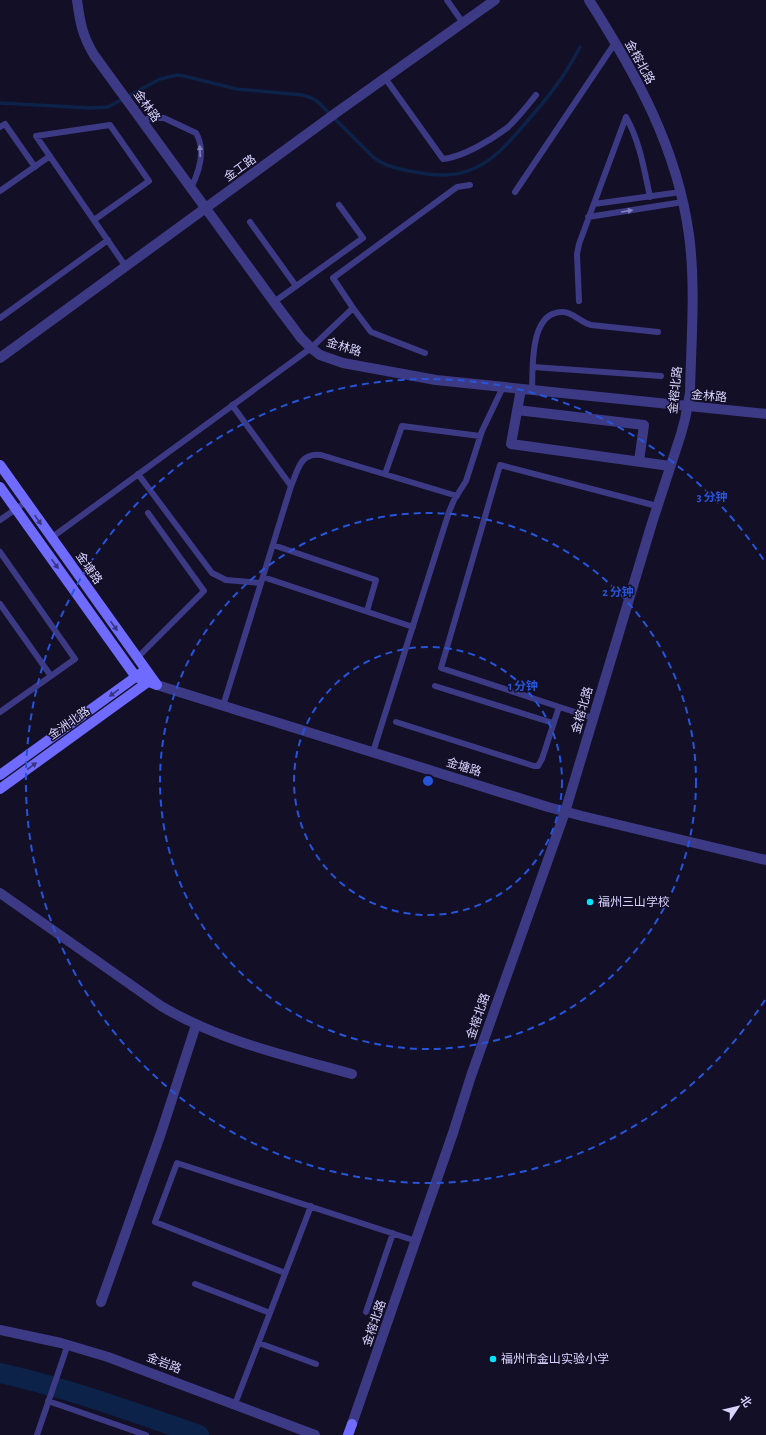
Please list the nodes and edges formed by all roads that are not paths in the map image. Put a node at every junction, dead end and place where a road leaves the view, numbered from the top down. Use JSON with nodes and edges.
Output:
{"nodes":[{"id":1,"x":77,"y":0,"type":"edge"},
{"id":2,"x":447,"y":0,"type":"edge"},
{"id":3,"x":495,"y":0,"type":"edge"},
{"id":4,"x":589,"y":0,"type":"edge"},
{"id":5,"x":463,"y":23,"type":"junction"},
{"id":6,"x":615,"y":43,"type":"junction"},
{"id":7,"x":385,"y":78,"type":"junction"},
{"id":8,"x":536,"y":95,"type":"dead end"},
{"id":9,"x":140,"y":119,"type":"junction"},
{"id":10,"x":0,"y":127,"type":"edge"},
{"id":11,"x":50,"y":156,"type":"junction"},
{"id":12,"x":35,"y":167,"type":"junction"},
{"id":13,"x":470,"y":185,"type":"dead end"},
{"id":14,"x":191,"y":188,"type":"junction"},
{"id":15,"x":0,"y":191,"type":"edge"},
{"id":16,"x":515,"y":192,"type":"dead end"},
{"id":17,"x":650,"y":196,"type":"junction"},
{"id":18,"x":682,"y":197,"type":"junction"},
{"id":19,"x":594,"y":204,"type":"junction"},
{"id":20,"x":339,"y":205,"type":"dead end"},
{"id":21,"x":206,"y":209,"type":"junction"},
{"id":22,"x":588,"y":217,"type":"junction"},
{"id":23,"x":94,"y":220,"type":"junction"},
{"id":24,"x":250,"y":222,"type":"dead end"},
{"id":25,"x":108,"y":240,"type":"junction"},
{"id":26,"x":126,"y":267,"type":"junction"},
{"id":27,"x":296,"y":286,"type":"junction"},
{"id":28,"x":579,"y":301,"type":"dead end"},
{"id":29,"x":274,"y":302,"type":"junction"},
{"id":30,"x":353,"y":308,"type":"junction"},
{"id":31,"x":0,"y":318,"type":"edge"},
{"id":32,"x":658,"y":332,"type":"dead end"},
{"id":33,"x":311,"y":348,"type":"junction"},
{"id":34,"x":425,"y":353,"type":"dead end"},
{"id":35,"x":0,"y":358,"type":"edge"},
{"id":36,"x":533,"y":367,"type":"junction"},
{"id":37,"x":661,"y":376,"type":"dead end"},
{"id":38,"x":503,"y":387,"type":"junction"},
{"id":39,"x":521,"y":389,"type":"junction"},
{"id":40,"x":532,"y":390,"type":"junction"},
{"id":41,"x":232,"y":405,"type":"junction"},
{"id":42,"x":688,"y":407,"type":"junction"},
{"id":43,"x":517,"y":410,"type":"junction"},
{"id":44,"x":766,"y":414,"type":"edge"},
{"id":45,"x":480,"y":436,"type":"junction"},
{"id":46,"x":638,"y":461,"type":"junction"},
{"id":47,"x":0,"y":465,"type":"edge"},
{"id":48,"x":670,"y":466,"type":"junction"},
{"id":49,"x":138,"y":474,"type":"junction"},
{"id":50,"x":385,"y":474,"type":"junction"},
{"id":51,"x":0,"y":486,"type":"edge"},
{"id":52,"x":291,"y":486,"type":"junction"},
{"id":53,"x":457,"y":496,"type":"junction"},
{"id":54,"x":26,"y":502,"type":"junction"},
{"id":55,"x":657,"y":506,"type":"junction"},
{"id":56,"x":16,"y":509,"type":"junction"},
{"id":57,"x":148,"y":513,"type":"dead end"},
{"id":58,"x":0,"y":520,"type":"edge"},
{"id":59,"x":51,"y":538,"type":"junction"},
{"id":60,"x":273,"y":545,"type":"junction"},
{"id":61,"x":0,"y":552,"type":"edge"},
{"id":62,"x":262,"y":580,"type":"junction"},
{"id":63,"x":0,"y":604,"type":"edge"},
{"id":64,"x":367,"y":611,"type":"junction"},
{"id":65,"x":413,"y":627,"type":"junction"},
{"id":66,"x":137,"y":658,"type":"junction"},
{"id":67,"x":146,"y":670,"type":"junction"},
{"id":68,"x":51,"y":676,"type":"junction"},
{"id":69,"x":136,"y":677,"type":"junction"},
{"id":70,"x":153,"y":682,"type":"junction"},
{"id":71,"x":435,"y":686,"type":"dead end"},
{"id":72,"x":223,"y":706,"type":"junction"},
{"id":73,"x":559,"y":707,"type":"junction"},
{"id":74,"x":0,"y":712,"type":"edge"},
{"id":75,"x":593,"y":718,"type":"junction"},
{"id":76,"x":396,"y":722,"type":"dead end"},
{"id":77,"x":553,"y":723,"type":"junction"},
{"id":78,"x":373,"y":752,"type":"junction"},
{"id":79,"x":0,"y":775,"type":"edge"},
{"id":80,"x":0,"y":788,"type":"edge"},
{"id":81,"x":565,"y":812,"type":"junction"},
{"id":82,"x":766,"y":860,"type":"edge"},
{"id":83,"x":0,"y":893,"type":"edge"},
{"id":84,"x":196,"y":1025,"type":"junction"},
{"id":85,"x":352,"y":1074,"type":"dead end"},
{"id":86,"x":311,"y":1206,"type":"junction"},
{"id":87,"x":393,"y":1233,"type":"junction"},
{"id":88,"x":416,"y":1241,"type":"junction"},
{"id":89,"x":285,"y":1273,"type":"junction"},
{"id":90,"x":195,"y":1284,"type":"dead end"},
{"id":91,"x":101,"y":1302,"type":"dead end"},
{"id":92,"x":366,"y":1312,"type":"dead end"},
{"id":93,"x":270,"y":1313,"type":"junction"},
{"id":94,"x":0,"y":1330,"type":"edge"},
{"id":95,"x":259,"y":1343,"type":"junction"},
{"id":96,"x":68,"y":1344,"type":"junction"},
{"id":97,"x":316,"y":1364,"type":"dead end"},
{"id":98,"x":49,"y":1398,"type":"junction"},
{"id":99,"x":235,"y":1404,"type":"junction"},
{"id":100,"x":352,"y":1424,"type":"joint"},
{"id":101,"x":36,"y":1435,"type":"edge"},
{"id":102,"x":146,"y":1435,"type":"edge"},
{"id":103,"x":315,"y":1435,"type":"edge"},
{"id":104,"x":349,"y":1435,"type":"edge"}],
"edges":[{"from":1,"to":9,"type":"street","name":"金林路"},
{"from":2,"to":5,"type":"lane"},
{"from":3,"to":5,"type":"street","name":"金工路"},
{"from":4,"to":6,"type":"street","name":"金榕北路"},
{"from":5,"to":7,"type":"street","name":"金工路"},
{"from":6,"to":16,"type":"lane"},
{"from":6,"to":18,"type":"street","name":"金榕北路"},
{"from":7,"to":8,"type":"lane"},
{"from":7,"to":21,"type":"street","name":"金工路"},
{"from":9,"to":14,"type":"street","name":"金林路"},
{"from":14,"to":9,"type":"lane","one_way":true},
{"from":10,"to":12,"type":"lane"},
{"from":11,"to":12,"type":"lane"},
{"from":11,"to":23,"type":"lane"},
{"from":11,"to":23,"type":"lane"},
{"from":12,"to":15,"type":"lane"},
{"from":13,"to":30,"type":"lane"},
{"from":14,"to":21,"type":"street","name":"金林路"},
{"from":17,"to":18,"type":"lane"},
{"from":17,"to":19,"type":"lane"},
{"from":17,"to":19,"type":"lane"},
{"from":22,"to":18,"type":"lane","one_way":true},
{"from":18,"to":42,"type":"street","name":"金榕北路"},
{"from":19,"to":22,"type":"lane"},
{"from":20,"to":27,"type":"lane"},
{"from":21,"to":26,"type":"street","name":"金工路"},
{"from":21,"to":29,"type":"street","name":"金林路"},
{"from":22,"to":28,"type":"lane"},
{"from":23,"to":25,"type":"lane"},
{"from":24,"to":27,"type":"lane"},
{"from":25,"to":26,"type":"lane"},
{"from":25,"to":31,"type":"lane"},
{"from":26,"to":35,"type":"street","name":"金工路"},
{"from":27,"to":29,"type":"lane"},
{"from":29,"to":33,"type":"street","name":"金林路"},
{"from":30,"to":33,"type":"lane"},
{"from":30,"to":34,"type":"lane"},
{"from":32,"to":36,"type":"lane"},
{"from":33,"to":38,"type":"street","name":"金林路"},
{"from":33,"to":41,"type":"lane"},
{"from":36,"to":37,"type":"lane"},
{"from":36,"to":40,"type":"lane"},
{"from":38,"to":39,"type":"street","name":"金林路"},
{"from":38,"to":45,"type":"lane"},
{"from":39,"to":40,"type":"street","name":"金林路"},
{"from":39,"to":43,"type":"street"},
{"from":40,"to":42,"type":"street","name":"金林路"},
{"from":41,"to":49,"type":"lane"},
{"from":41,"to":52,"type":"lane"},
{"from":42,"to":44,"type":"street","name":"金林路"},
{"from":42,"to":48,"type":"street","name":"金榕北路"},
{"from":43,"to":46,"type":"street"},
{"from":43,"to":46,"type":"street"},
{"from":45,"to":50,"type":"lane"},
{"from":45,"to":53,"type":"lane"},
{"from":46,"to":48,"type":"street"},
{"from":47,"to":54,"type":"main road","name":"金塘路"},
{"from":48,"to":55,"type":"street","name":"金榕北路"},
{"from":49,"to":59,"type":"lane"},
{"from":49,"to":62,"type":"lane"},
{"from":50,"to":52,"type":"lane"},
{"from":50,"to":53,"type":"lane"},
{"from":51,"to":56,"type":"main road","name":"金塘路"},
{"from":52,"to":60,"type":"lane"},
{"from":53,"to":65,"type":"lane"},
{"from":54,"to":56,"type":"lane"},
{"from":54,"to":59,"type":"main road","name":"金塘路","one_way":true},
{"from":55,"to":73,"type":"lane"},
{"from":55,"to":75,"type":"street","name":"金榕北路"},
{"from":56,"to":58,"type":"lane"},
{"from":56,"to":69,"type":"main road","name":"金塘路","one_way":true},
{"from":57,"to":66,"type":"lane"},
{"from":59,"to":66,"type":"main road","name":"金塘路","one_way":true},
{"from":60,"to":62,"type":"lane"},
{"from":60,"to":64,"type":"lane"},
{"from":61,"to":68,"type":"lane"},
{"from":62,"to":64,"type":"lane"},
{"from":62,"to":72,"type":"lane"},
{"from":63,"to":68,"type":"lane"},
{"from":64,"to":65,"type":"lane"},
{"from":65,"to":78,"type":"lane"},
{"from":66,"to":67,"type":"main road","name":"金塘路"},
{"from":67,"to":69,"type":"main road","name":"金洲北路"},
{"from":67,"to":70,"type":"main road","name":"金塘路"},
{"from":68,"to":74,"type":"lane"},
{"from":69,"to":70,"type":"main road","name":"金塘路"},
{"from":69,"to":79,"type":"main road","name":"金洲北路","one_way":true},
{"from":70,"to":72,"type":"street","name":"金塘路"},
{"from":80,"to":70,"type":"main road","name":"金洲北路","one_way":true},
{"from":71,"to":77,"type":"lane"},
{"from":72,"to":78,"type":"street","name":"金塘路"},
{"from":73,"to":75,"type":"lane"},
{"from":73,"to":77,"type":"lane"},
{"from":75,"to":81,"type":"street","name":"金榕北路"},
{"from":76,"to":77,"type":"lane"},
{"from":78,"to":81,"type":"street","name":"金塘路"},
{"from":81,"to":82,"type":"street","name":"金塘路"},
{"from":81,"to":88,"type":"street","name":"金榕北路"},
{"from":83,"to":84,"type":"street"},
{"from":84,"to":85,"type":"street"},
{"from":84,"to":91,"type":"street"},
{"from":86,"to":87,"type":"lane"},
{"from":86,"to":89,"type":"lane"},
{"from":86,"to":89,"type":"lane"},
{"from":87,"to":88,"type":"lane"},
{"from":87,"to":92,"type":"lane"},
{"from":88,"to":100,"type":"street","name":"金榕北路"},
{"from":89,"to":93,"type":"lane"},
{"from":90,"to":93,"type":"lane"},
{"from":93,"to":95,"type":"lane"},
{"from":94,"to":96,"type":"street","name":"金岩路"},
{"from":95,"to":97,"type":"lane"},
{"from":95,"to":99,"type":"lane"},
{"from":96,"to":98,"type":"lane"},
{"from":96,"to":99,"type":"street","name":"金岩路"},
{"from":98,"to":101,"type":"lane"},
{"from":98,"to":102,"type":"lane"},
{"from":99,"to":103,"type":"street","name":"金岩路"},
{"from":100,"to":104,"type":"main road","name":"金榕北路"}]}
